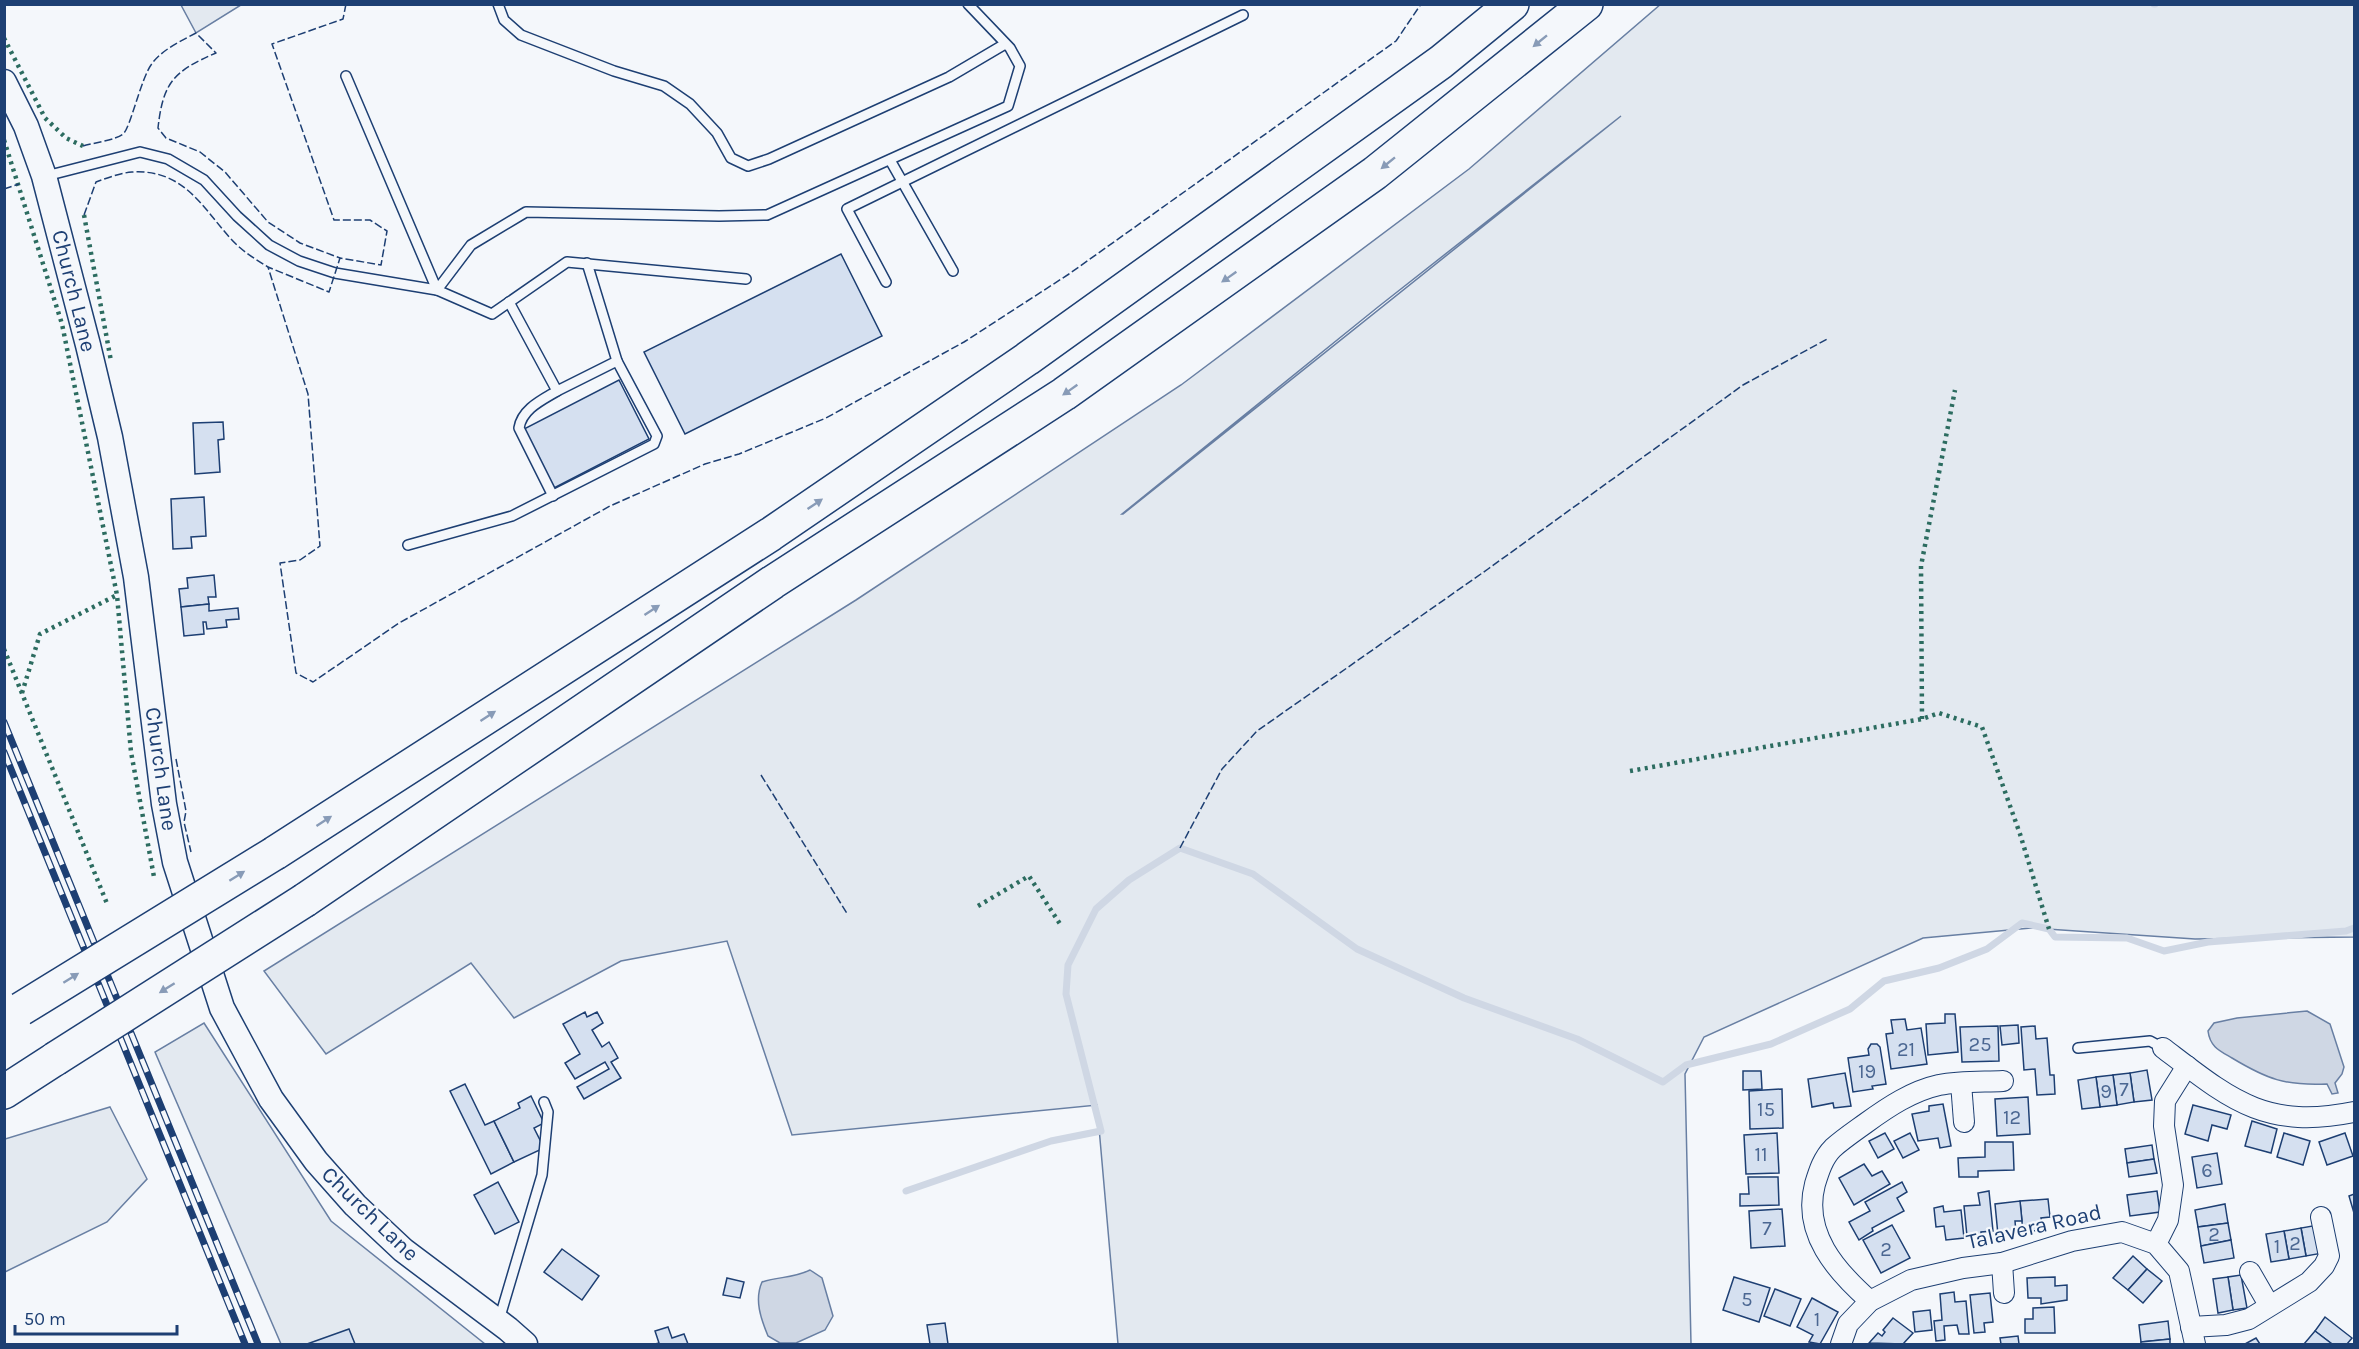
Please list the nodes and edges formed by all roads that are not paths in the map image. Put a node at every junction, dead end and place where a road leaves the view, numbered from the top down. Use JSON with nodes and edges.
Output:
{"nodes":[{"id":1,"x":498,"y":4,"type":"edge"},
{"id":2,"x":968,"y":4,"type":"edge"},
{"id":3,"x":1512,"y":4,"type":"edge"},
{"id":4,"x":1586,"y":4,"type":"edge"},
{"id":5,"x":1243,"y":15,"type":"dead end"},
{"id":6,"x":1005,"y":44,"type":"junction"},
{"id":7,"x":346,"y":76,"type":"dead end"},
{"id":8,"x":4,"y":82,"type":"edge"},
{"id":9,"x":890,"y":160,"type":"junction"},
{"id":10,"x":44,"y":177,"type":"junction"},
{"id":11,"x":903,"y":183,"type":"junction"},
{"id":12,"x":587,"y":263,"type":"junction"},
{"id":13,"x":953,"y":270,"type":"dead end"},
{"id":14,"x":746,"y":279,"type":"dead end"},
{"id":15,"x":886,"y":282,"type":"dead end"},
{"id":16,"x":437,"y":290,"type":"junction"},
{"id":17,"x":509,"y":302,"type":"junction"},
{"id":18,"x":617,"y":361,"type":"junction"},
{"id":19,"x":557,"y":391,"type":"junction"},
{"id":20,"x":553,"y":496,"type":"junction"},
{"id":21,"x":408,"y":544,"type":"dead end"},
{"id":22,"x":13,"y":1015,"type":"edge"},
{"id":23,"x":2078,"y":1048,"type":"dead end"},
{"id":24,"x":2163,"y":1048,"type":"joint"},
{"id":25,"x":2187,"y":1066,"type":"junction"},
{"id":26,"x":2003,"y":1082,"type":"dead end"},
{"id":27,"x":1961,"y":1083,"type":"junction"},
{"id":28,"x":4,"y":1092,"type":"edge"},
{"id":29,"x":544,"y":1102,"type":"dead end"},
{"id":30,"x":2355,"y":1112,"type":"edge"},
{"id":31,"x":1964,"y":1122,"type":"dead end"},
{"id":32,"x":2321,"y":1217,"type":"dead end"},
{"id":33,"x":2156,"y":1244,"type":"junction"},
{"id":34,"x":2002,"y":1263,"type":"junction"},
{"id":35,"x":2250,"y":1272,"type":"dead end"},
{"id":36,"x":2004,"y":1293,"type":"dead end"},
{"id":37,"x":1870,"y":1301,"type":"junction"},
{"id":38,"x":2270,"y":1305,"type":"junction"},
{"id":39,"x":499,"y":1322,"type":"junction"},
{"id":40,"x":2193,"y":1336,"type":"edge"},
{"id":41,"x":525,"y":1344,"type":"edge"},
{"id":42,"x":1841,"y":1344,"type":"edge"}],
"edges":[{"from":1,"to":6,"type":"lane"},
{"from":2,"to":6,"type":"lane"},
{"from":22,"to":3,"type":"highway","one_way":true,"bridge":true},
{"from":4,"to":28,"type":"highway","one_way":true,"bridge":true},
{"from":5,"to":11,"type":"lane"},
{"from":6,"to":9,"type":"lane"},
{"from":7,"to":16,"type":"lane"},
{"from":8,"to":10,"type":"street","name":"Church Lane"},
{"from":9,"to":11,"type":"lane"},
{"from":9,"to":16,"type":"lane"},
{"from":10,"to":16,"type":"lane"},
{"from":10,"to":39,"type":"street","name":"Church Lane"},
{"from":11,"to":13,"type":"lane"},
{"from":11,"to":15,"type":"lane"},
{"from":12,"to":14,"type":"lane"},
{"from":12,"to":17,"type":"lane"},
{"from":12,"to":18,"type":"lane"},
{"from":16,"to":17,"type":"lane"},
{"from":17,"to":19,"type":"lane"},
{"from":18,"to":19,"type":"lane"},
{"from":18,"to":20,"type":"lane"},
{"from":19,"to":20,"type":"lane"},
{"from":20,"to":21,"type":"lane"},
{"from":23,"to":24,"type":"lane"},
{"from":24,"to":25,"type":"street"},
{"from":25,"to":30,"type":"street"},
{"from":25,"to":33,"type":"street"},
{"from":26,"to":27,"type":"street"},
{"from":27,"to":31,"type":"street"},
{"from":27,"to":37,"type":"street"},
{"from":29,"to":39,"type":"lane"},
{"from":32,"to":38,"type":"street"},
{"from":33,"to":34,"type":"street","name":"Talavera Road"},
{"from":33,"to":40,"type":"street"},
{"from":34,"to":36,"type":"street"},
{"from":34,"to":37,"type":"street","name":"Talavera Road"},
{"from":35,"to":38,"type":"street"},
{"from":37,"to":42,"type":"street","name":"Talavera Road"},
{"from":38,"to":40,"type":"street"},
{"from":39,"to":41,"type":"street","name":"Church Lane"}]}
